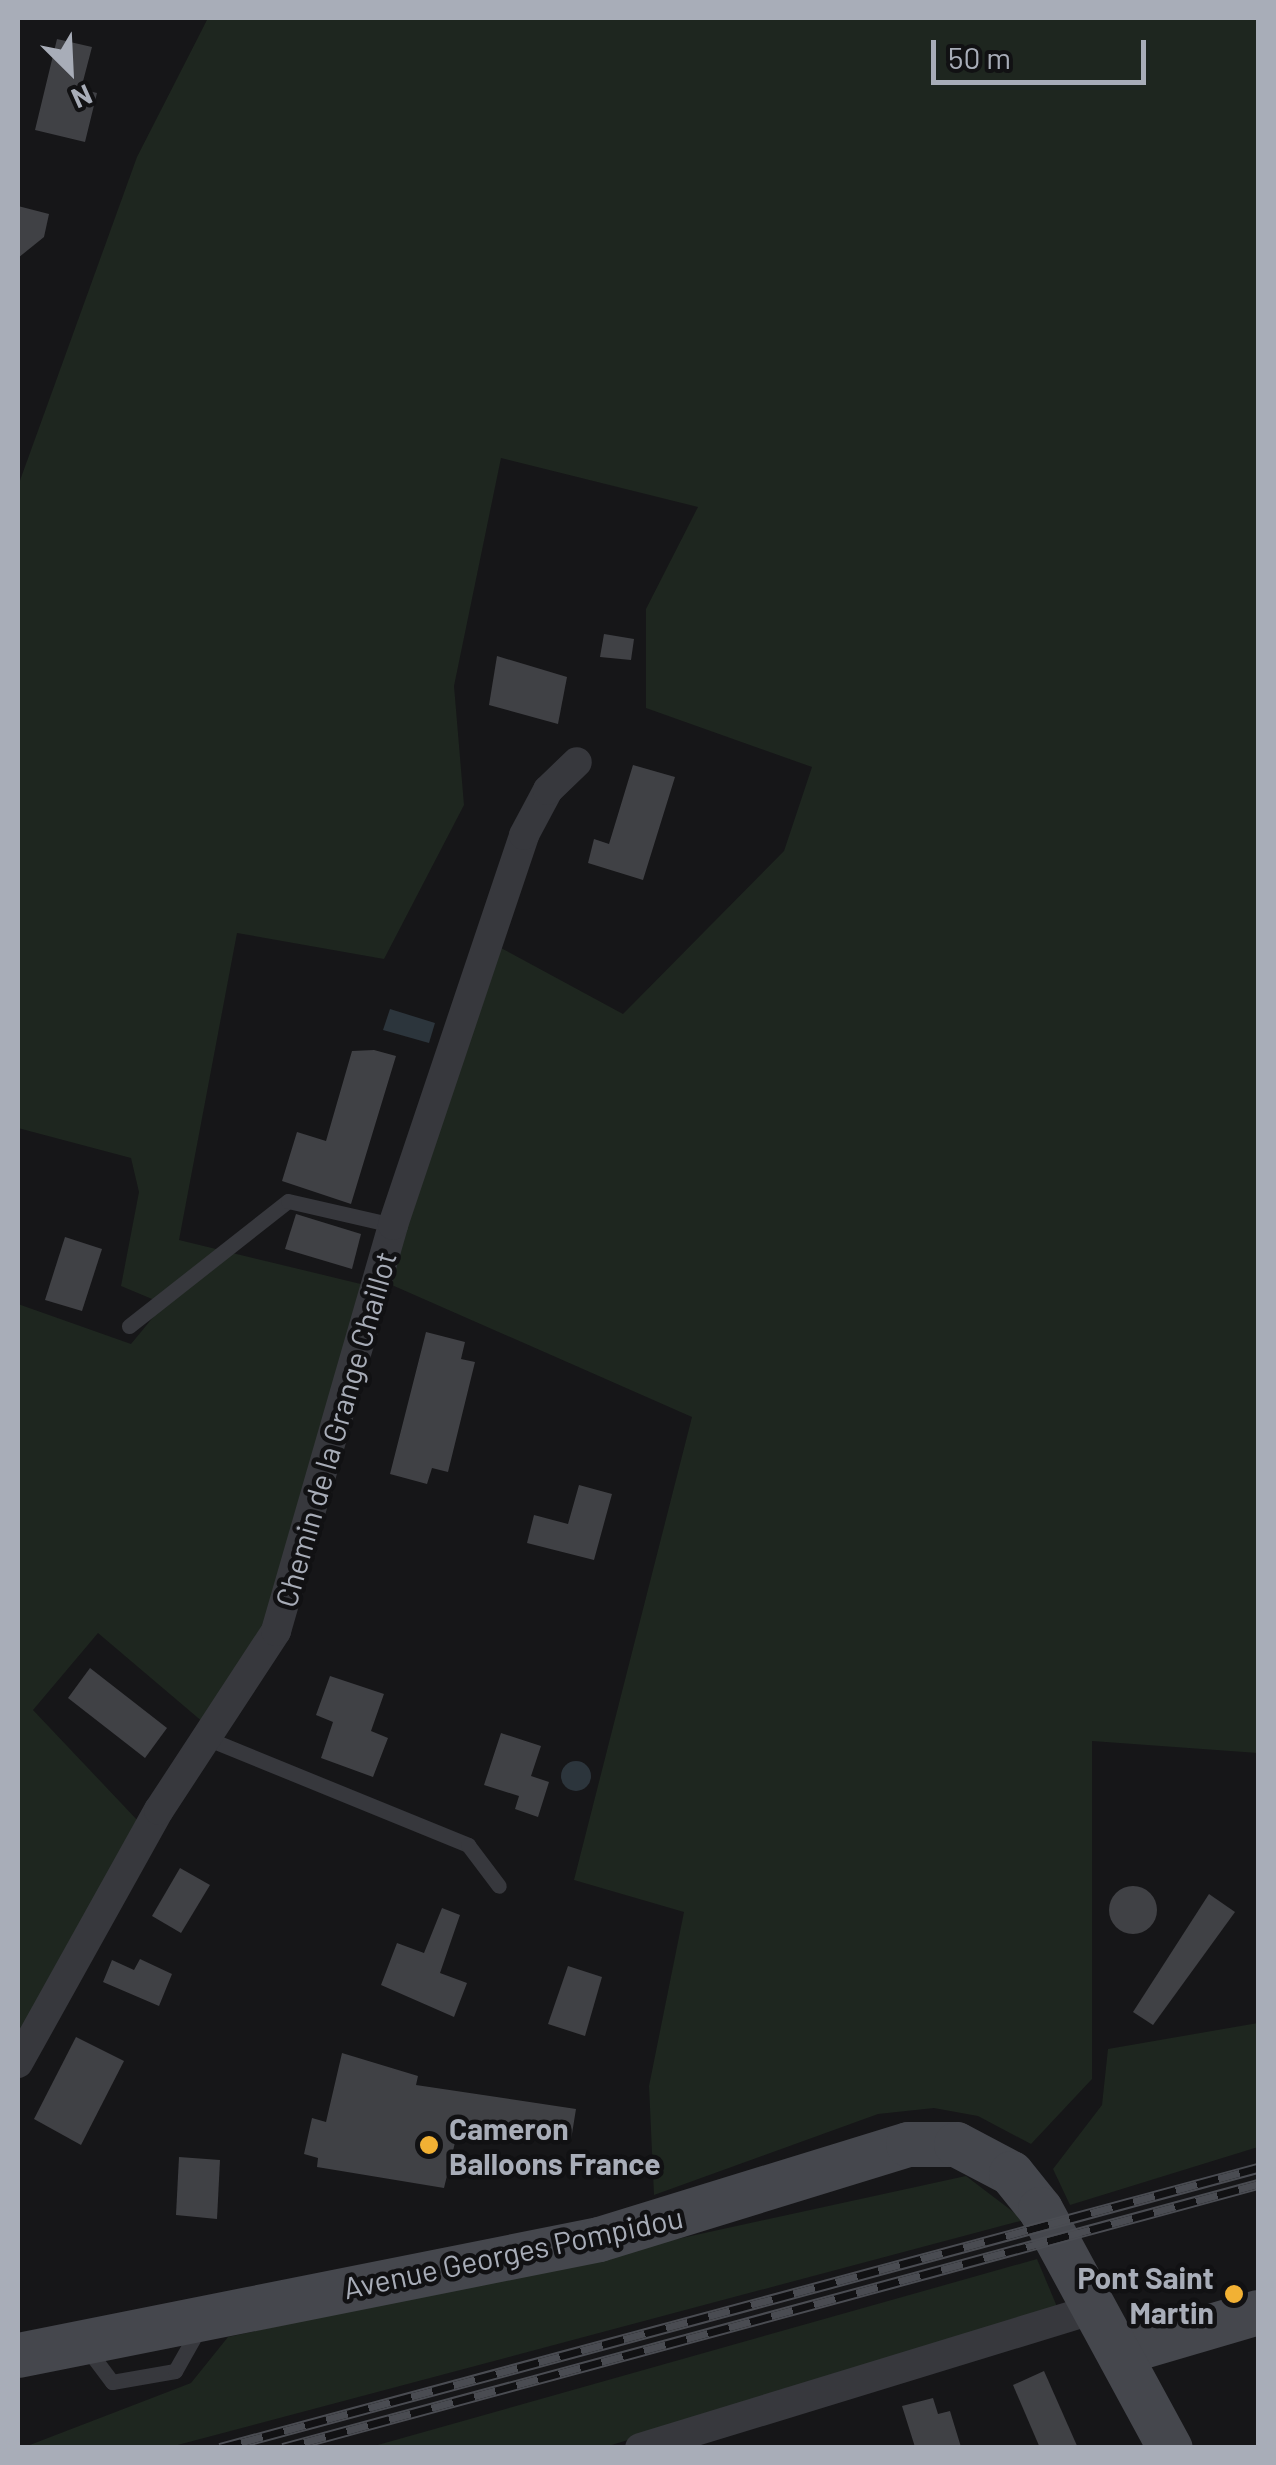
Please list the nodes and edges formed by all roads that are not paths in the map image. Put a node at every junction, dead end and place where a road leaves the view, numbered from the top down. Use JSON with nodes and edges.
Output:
{"nodes":[{"id":1,"x":578,"y":762,"type":"dead end"},
{"id":2,"x":393,"y":1225,"type":"junction"},
{"id":3,"x":129,"y":1326,"type":"dead end"},
{"id":4,"x":212,"y":1740,"type":"junction"},
{"id":5,"x":499,"y":1886,"type":"dead end"},
{"id":6,"x":18,"y":2063,"type":"edge"},
{"id":7,"x":1097,"y":2308,"type":"junction"},
{"id":8,"x":1258,"y":2312,"type":"edge"},
{"id":9,"x":1122,"y":2352,"type":"junction"},
{"id":10,"x":18,"y":2355,"type":"edge"},
{"id":11,"x":640,"y":2448,"type":"edge"},
{"id":12,"x":1170,"y":2448,"type":"edge"}],
"edges":[{"from":1,"to":2,"type":"street","name":"Chemin de la Grange Chaillot"},
{"from":2,"to":3,"type":"lane"},
{"from":2,"to":4,"type":"street","name":"Chemin de la Grange Chaillot"},
{"from":4,"to":5,"type":"lane"},
{"from":4,"to":6,"type":"street","name":"Chemin de la Grange Chaillot"},
{"from":7,"to":9,"type":"main road","name":"Avenue Georges Pompidou"},
{"from":7,"to":10,"type":"main road","name":"Avenue Georges Pompidou"},
{"from":7,"to":11,"type":"street"},
{"from":8,"to":9,"type":"main road"},
{"from":9,"to":12,"type":"main road","name":"Avenue Georges Pompidou"}]}
